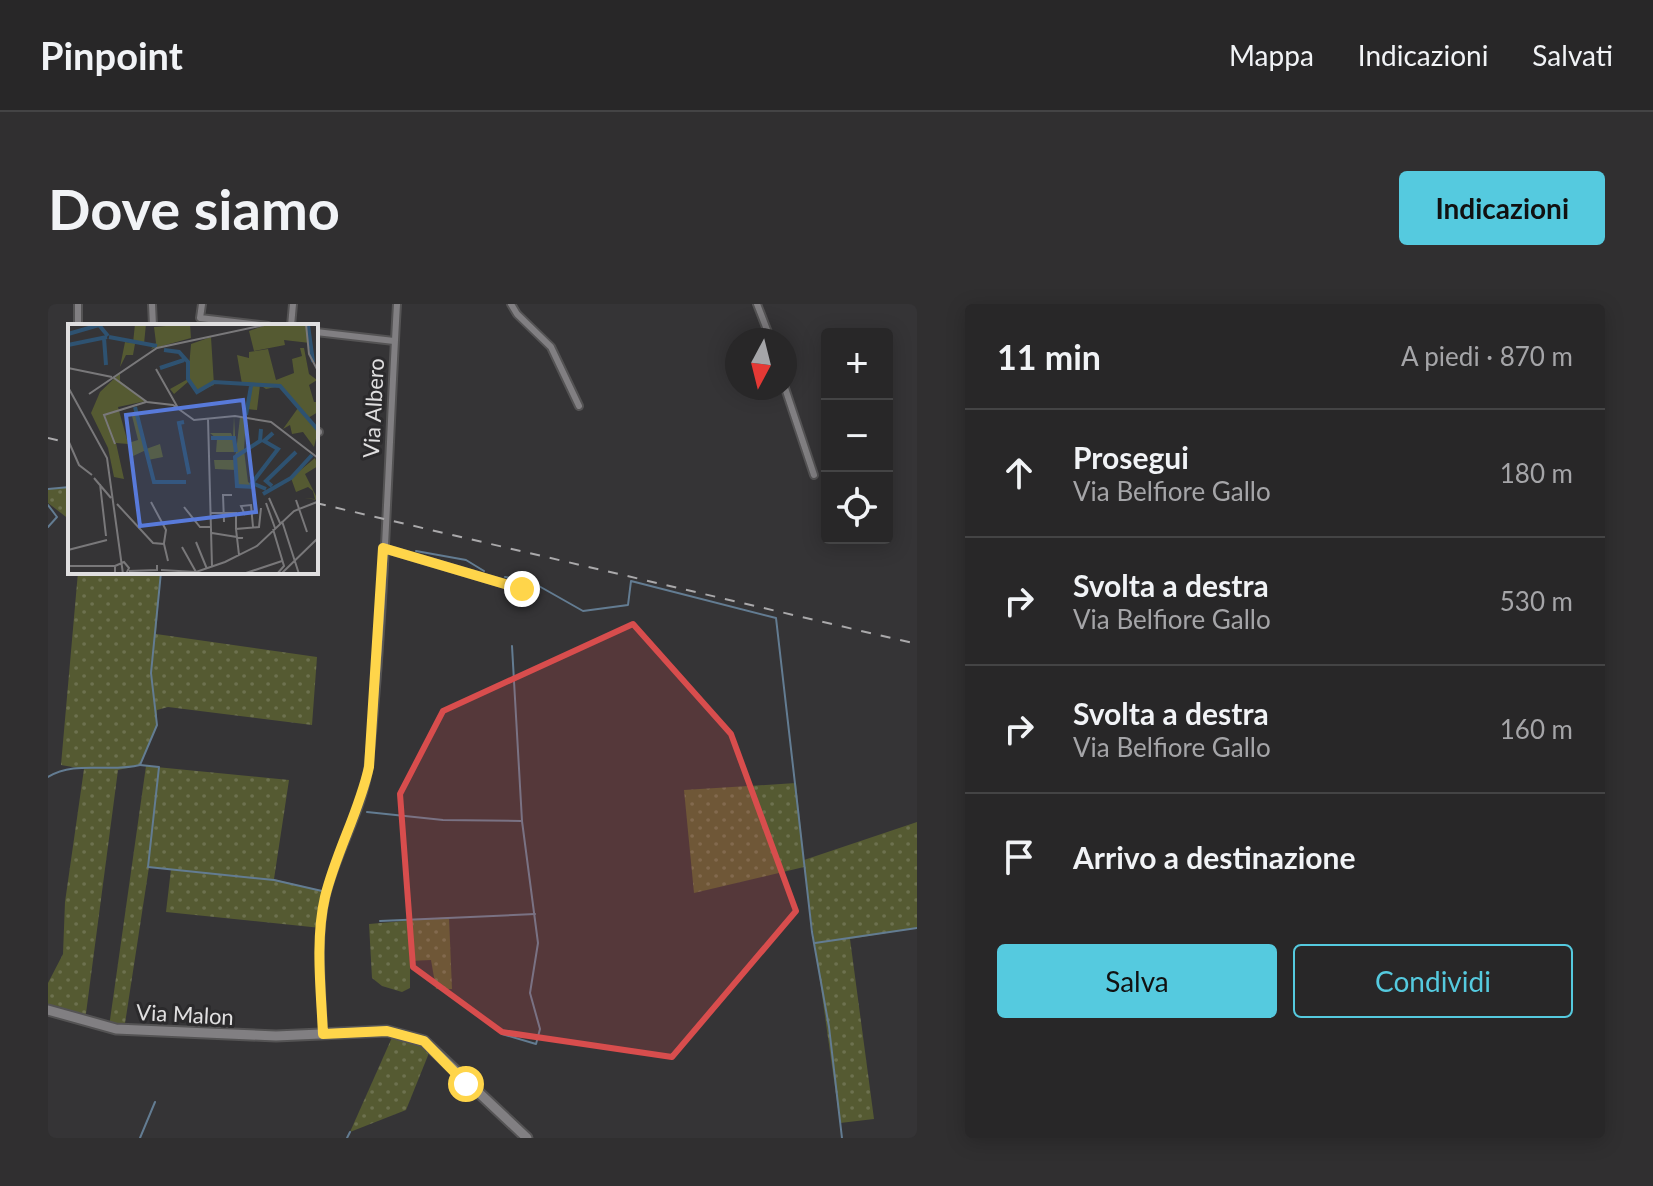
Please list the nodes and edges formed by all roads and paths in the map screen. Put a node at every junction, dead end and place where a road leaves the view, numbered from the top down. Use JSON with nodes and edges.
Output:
{"nodes":[{"id":1,"x":152,"y":304,"type":"edge"},
{"id":2,"x":202,"y":304,"type":"edge"},
{"id":3,"x":293,"y":304,"type":"edge"},
{"id":4,"x":397,"y":304,"type":"edge"},
{"id":5,"x":511,"y":304,"type":"edge"},
{"id":6,"x":757,"y":304,"type":"edge"},
{"id":7,"x":153,"y":324,"type":"edge"},
{"id":8,"x":251,"y":324,"type":"edge"},
{"id":9,"x":291,"y":324,"type":"edge"},
{"id":10,"x":766,"y":328,"type":"edge"},
{"id":11,"x":318,"y":332,"type":"edge"},
{"id":12,"x":394,"y":341,"type":"junction"},
{"id":13,"x":789,"y":400,"type":"edge"},
{"id":14,"x":579,"y":406,"type":"dead end"},
{"id":15,"x":814,"y":475,"type":"dead end"},
{"id":16,"x":383,"y":548,"type":"junction"},
{"id":17,"x":522,"y":589,"type":"dead end"},
{"id":18,"x":48,"y":1010,"type":"edge"},
{"id":19,"x":323,"y":1034,"type":"junction"},
{"id":20,"x":527,"y":1138,"type":"edge"}],
"edges":[{"from":1,"to":7,"type":"street"},
{"from":2,"to":8,"type":"street"},
{"from":3,"to":9,"type":"street"},
{"from":4,"to":12,"type":"street","name":"Via Albero"},
{"from":5,"to":14,"type":"street"},
{"from":6,"to":10,"type":"street"},
{"from":11,"to":12,"type":"street"},
{"from":12,"to":16,"type":"street","name":"Via Albero"},
{"from":13,"to":15,"type":"street"},
{"from":16,"to":17,"type":"street"},
{"from":16,"to":19,"type":"street","name":"Via Albero"},
{"from":18,"to":19,"type":"street","name":"Via Malon"},
{"from":19,"to":20,"type":"street","name":"Via Malon"}]}
